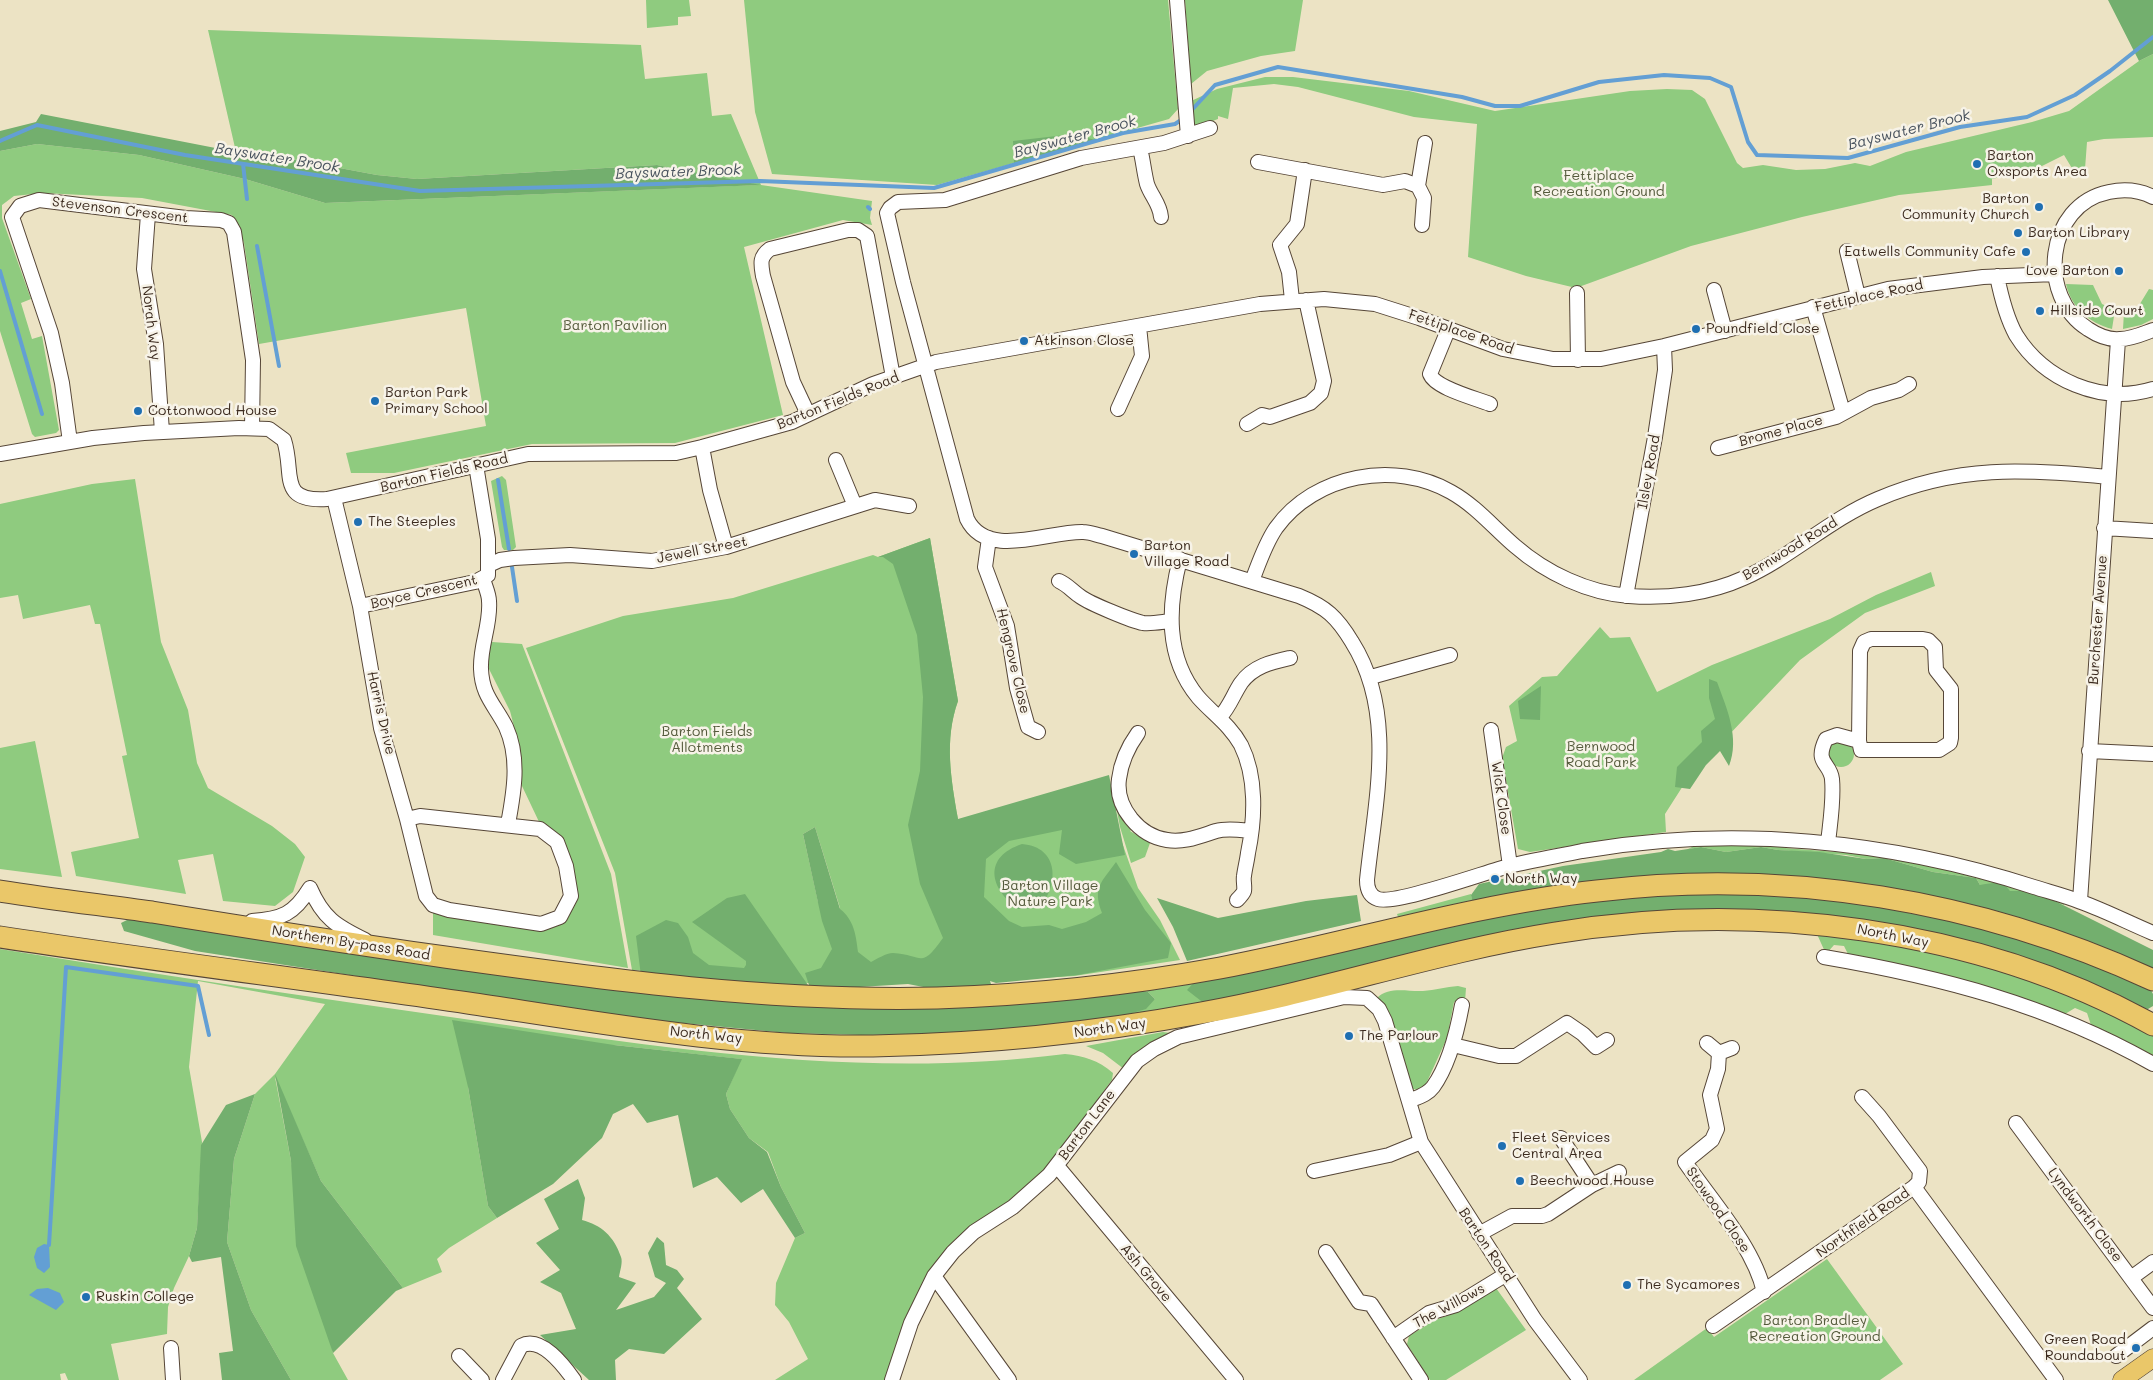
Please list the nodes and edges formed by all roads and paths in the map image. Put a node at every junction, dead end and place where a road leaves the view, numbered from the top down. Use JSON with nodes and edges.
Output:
{"nodes":[{"id":1,"x":1177,"y":0,"type":"edge"},
{"id":2,"x":1210,"y":128,"type":"dead end"},
{"id":3,"x":1187,"y":130,"type":"junction"},
{"id":4,"x":1425,"y":143,"type":"dead end"},
{"id":5,"x":1140,"y":148,"type":"junction"},
{"id":6,"x":1258,"y":162,"type":"dead end"},
{"id":7,"x":1305,"y":170,"type":"junction"},
{"id":8,"x":1418,"y":186,"type":"junction"},
{"id":9,"x":2153,"y":197,"type":"edge"},
{"id":10,"x":1163,"y":209,"type":"dead end"},
{"id":11,"x":148,"y":214,"type":"junction"},
{"id":12,"x":1422,"y":226,"type":"dead end"},
{"id":13,"x":1847,"y":251,"type":"dead end"},
{"id":14,"x":2055,"y":274,"type":"junction"},
{"id":15,"x":1997,"y":276,"type":"junction"},
{"id":16,"x":1714,"y":290,"type":"dead end"},
{"id":17,"x":1577,"y":293,"type":"dead end"},
{"id":18,"x":1858,"y":296,"type":"junction"},
{"id":19,"x":1299,"y":300,"type":"junction"},
{"id":20,"x":1813,"y":307,"type":"junction"},
{"id":21,"x":1139,"y":326,"type":"junction"},
{"id":22,"x":1448,"y":330,"type":"junction"},
{"id":23,"x":1725,"y":330,"type":"junction"},
{"id":24,"x":2153,"y":330,"type":"edge"},
{"id":25,"x":2118,"y":340,"type":"junction"},
{"id":26,"x":1664,"y":346,"type":"junction"},
{"id":27,"x":1578,"y":360,"type":"junction"},
{"id":28,"x":925,"y":366,"type":"junction"},
{"id":29,"x":893,"y":377,"type":"junction"},
{"id":30,"x":1909,"y":384,"type":"dead end"},
{"id":31,"x":2153,"y":389,"type":"edge"},
{"id":32,"x":2113,"y":394,"type":"junction"},
{"id":33,"x":1490,"y":404,"type":"dead end"},
{"id":34,"x":1118,"y":409,"type":"dead end"},
{"id":35,"x":1843,"y":412,"type":"junction"},
{"id":36,"x":808,"y":414,"type":"junction"},
{"id":37,"x":1247,"y":424,"type":"dead end"},
{"id":38,"x":252,"y":428,"type":"junction"},
{"id":39,"x":162,"y":432,"type":"junction"},
{"id":40,"x":70,"y":442,"type":"junction"},
{"id":41,"x":702,"y":448,"type":"junction"},
{"id":42,"x":1718,"y":448,"type":"dead end"},
{"id":43,"x":0,"y":454,"type":"edge"},
{"id":44,"x":836,"y":460,"type":"dead end"},
{"id":45,"x":476,"y":465,"type":"junction"},
{"id":46,"x":2108,"y":477,"type":"junction"},
{"id":47,"x":334,"y":498,"type":"junction"},
{"id":48,"x":855,"y":506,"type":"junction"},
{"id":49,"x":909,"y":506,"type":"dead end"},
{"id":50,"x":2104,"y":528,"type":"junction"},
{"id":51,"x":2153,"y":531,"type":"edge"},
{"id":52,"x":989,"y":538,"type":"junction"},
{"id":53,"x":726,"y":547,"type":"junction"},
{"id":54,"x":1180,"y":559,"type":"junction"},
{"id":55,"x":489,"y":565,"type":"junction"},
{"id":56,"x":483,"y":579,"type":"junction"},
{"id":57,"x":1059,"y":581,"type":"dead end"},
{"id":58,"x":1252,"y":581,"type":"junction"},
{"id":59,"x":1626,"y":596,"type":"junction"},
{"id":60,"x":360,"y":606,"type":"junction"},
{"id":61,"x":1170,"y":621,"type":"junction"},
{"id":62,"x":1450,"y":655,"type":"dead end"},
{"id":63,"x":1290,"y":658,"type":"dead end"},
{"id":64,"x":1371,"y":677,"type":"junction"},
{"id":65,"x":1220,"y":717,"type":"junction"},
{"id":66,"x":1490,"y":730,"type":"dead end"},
{"id":67,"x":1029,"y":732,"type":"dead end"},
{"id":68,"x":1138,"y":733,"type":"dead end"},
{"id":69,"x":1859,"y":741,"type":"junction"},
{"id":70,"x":2089,"y":751,"type":"junction"},
{"id":71,"x":2153,"y":754,"type":"edge"},
{"id":72,"x":407,"y":819,"type":"junction"},
{"id":73,"x":508,"y":824,"type":"junction"},
{"id":74,"x":1251,"y":831,"type":"junction"},
{"id":75,"x":1828,"y":843,"type":"junction"},
{"id":76,"x":1510,"y":866,"type":"junction"},
{"id":77,"x":0,"y":891,"type":"edge"},
{"id":78,"x":1237,"y":900,"type":"dead end"},
{"id":79,"x":2080,"y":901,"type":"junction"},
{"id":80,"x":226,"y":924,"type":"junction"},
{"id":81,"x":2153,"y":933,"type":"edge"},
{"id":82,"x":0,"y":937,"type":"edge"},
{"id":83,"x":384,"y":949,"type":"junction"},
{"id":84,"x":1824,"y":957,"type":"dead end"},
{"id":85,"x":2153,"y":980,"type":"edge"},
{"id":86,"x":1374,"y":1002,"type":"joint"},
{"id":87,"x":1462,"y":1006,"type":"dead end"},
{"id":88,"x":2153,"y":1025,"type":"edge"},
{"id":89,"x":1607,"y":1040,"type":"dead end"},
{"id":90,"x":1707,"y":1042,"type":"dead end"},
{"id":91,"x":1454,"y":1045,"type":"junction"},
{"id":92,"x":2153,"y":1064,"type":"edge"},
{"id":93,"x":1862,"y":1097,"type":"dead end"},
{"id":94,"x":1409,"y":1101,"type":"junction"},
{"id":95,"x":2016,"y":1123,"type":"dead end"},
{"id":96,"x":1561,"y":1138,"type":"dead end"},
{"id":97,"x":1421,"y":1142,"type":"junction"},
{"id":98,"x":1057,"y":1166,"type":"junction"},
{"id":99,"x":1314,"y":1171,"type":"dead end"},
{"id":100,"x":1619,"y":1172,"type":"dead end"},
{"id":101,"x":1592,"y":1185,"type":"junction"},
{"id":102,"x":1914,"y":1187,"type":"junction"},
{"id":103,"x":1479,"y":1234,"type":"junction"},
{"id":104,"x":1326,"y":1252,"type":"dead end"},
{"id":105,"x":2153,"y":1262,"type":"edge"},
{"id":106,"x":1505,"y":1275,"type":"junction"},
{"id":107,"x":934,"y":1276,"type":"junction"},
{"id":108,"x":2131,"y":1278,"type":"junction"},
{"id":109,"x":1764,"y":1292,"type":"junction"},
{"id":110,"x":2153,"y":1308,"type":"edge"},
{"id":111,"x":1713,"y":1326,"type":"dead end"},
{"id":112,"x":2153,"y":1328,"type":"edge"},
{"id":113,"x":1393,"y":1338,"type":"junction"},
{"id":114,"x":171,"y":1348,"type":"dead end"},
{"id":115,"x":459,"y":1356,"type":"dead end"},
{"id":116,"x":2116,"y":1356,"type":"dead end"},
{"id":117,"x":2153,"y":1358,"type":"edge"},
{"id":118,"x":173,"y":1380,"type":"edge"},
{"id":119,"x":482,"y":1380,"type":"edge"},
{"id":120,"x":503,"y":1380,"type":"edge"},
{"id":121,"x":574,"y":1380,"type":"edge"},
{"id":122,"x":892,"y":1380,"type":"edge"},
{"id":123,"x":1009,"y":1380,"type":"edge"},
{"id":124,"x":1236,"y":1380,"type":"edge"},
{"id":125,"x":1421,"y":1380,"type":"edge"},
{"id":126,"x":1580,"y":1380,"type":"edge"},
{"id":127,"x":2056,"y":1380,"type":"edge"},
{"id":128,"x":2122,"y":1380,"type":"edge"}],
"edges":[{"from":1,"to":3,"type":"street"},
{"from":2,"to":3,"type":"street"},
{"from":3,"to":5,"type":"street"},
{"from":4,"to":8,"type":"street"},
{"from":5,"to":10,"type":"street"},
{"from":5,"to":28,"type":"street"},
{"from":6,"to":7,"type":"street"},
{"from":7,"to":8,"type":"street"},
{"from":7,"to":19,"type":"street"},
{"from":8,"to":12,"type":"street"},
{"from":9,"to":14,"type":"street"},
{"from":11,"to":38,"type":"street","name":"Stevenson Crescent"},
{"from":11,"to":39,"type":"street","name":"Norah Way"},
{"from":11,"to":40,"type":"street","name":"Stevenson Crescent"},
{"from":13,"to":18,"type":"street"},
{"from":14,"to":15,"type":"street","name":"Fettiplace Road"},
{"from":14,"to":25,"type":"street"},
{"from":15,"to":18,"type":"street","name":"Fettiplace Road"},
{"from":15,"to":32,"type":"street"},
{"from":16,"to":23,"type":"street"},
{"from":17,"to":27,"type":"street"},
{"from":18,"to":20,"type":"street","name":"Fettiplace Road"},
{"from":19,"to":21,"type":"street","name":"Fettiplace Road"},
{"from":19,"to":22,"type":"street","name":"Fettiplace Road"},
{"from":19,"to":37,"type":"street"},
{"from":20,"to":23,"type":"street","name":"Fettiplace Road"},
{"from":20,"to":35,"type":"street"},
{"from":21,"to":28,"type":"street","name":"Fettiplace Road"},
{"from":21,"to":34,"type":"street"},
{"from":22,"to":27,"type":"street","name":"Fettiplace Road"},
{"from":22,"to":33,"type":"street"},
{"from":23,"to":26,"type":"street","name":"Fettiplace Road"},
{"from":24,"to":25,"type":"street"},
{"from":25,"to":32,"type":"street","name":"Burchester Avenue"},
{"from":26,"to":27,"type":"street","name":"Fettiplace Road"},
{"from":26,"to":59,"type":"street","name":"Ilsley Road"},
{"from":28,"to":29,"type":"street","name":"Barton Fields Road"},
{"from":28,"to":52,"type":"street"},
{"from":29,"to":36,"type":"street","name":"Barton Fields Road"},
{"from":29,"to":36,"type":"street"},
{"from":30,"to":35,"type":"street","name":"Brome Place"},
{"from":31,"to":32,"type":"street"},
{"from":32,"to":46,"type":"street","name":"Burchester Avenue"},
{"from":35,"to":42,"type":"street","name":"Brome Place"},
{"from":36,"to":41,"type":"street","name":"Barton Fields Road"},
{"from":38,"to":39,"type":"street","name":"Barton Fields Road"},
{"from":38,"to":47,"type":"street","name":"Barton Fields Road"},
{"from":39,"to":40,"type":"street","name":"Barton Fields Road"},
{"from":40,"to":43,"type":"street","name":"Barton Fields Road"},
{"from":41,"to":45,"type":"street","name":"Barton Fields Road"},
{"from":41,"to":53,"type":"street"},
{"from":44,"to":48,"type":"street"},
{"from":45,"to":47,"type":"street","name":"Barton Fields Road"},
{"from":45,"to":55,"type":"street","name":"Boyce Crescent"},
{"from":46,"to":50,"type":"street","name":"Burchester Avenue"},
{"from":46,"to":59,"type":"street","name":"Bernwood Road"},
{"from":47,"to":60,"type":"street","name":"Boyce Crescent"},
{"from":48,"to":49,"type":"street","name":"Jewell Street"},
{"from":48,"to":53,"type":"street","name":"Jewell Street"},
{"from":50,"to":51,"type":"street"},
{"from":50,"to":70,"type":"street","name":"Burchester Avenue"},
{"from":52,"to":54,"type":"street"},
{"from":52,"to":67,"type":"street","name":"Hengrove Close"},
{"from":53,"to":55,"type":"street","name":"Jewell Street"},
{"from":54,"to":58,"type":"street"},
{"from":54,"to":61,"type":"street"},
{"from":55,"to":56,"type":"street","name":"Boyce Crescent"},
{"from":56,"to":60,"type":"street","name":"Boyce Crescent"},
{"from":56,"to":73,"type":"street"},
{"from":57,"to":61,"type":"street"},
{"from":58,"to":59,"type":"street","name":"Bernwood Road"},
{"from":58,"to":64,"type":"street"},
{"from":60,"to":72,"type":"street","name":"Harris Drive"},
{"from":61,"to":65,"type":"street"},
{"from":62,"to":64,"type":"street"},
{"from":63,"to":65,"type":"street"},
{"from":64,"to":76,"type":"street"},
{"from":65,"to":74,"type":"street"},
{"from":66,"to":76,"type":"street","name":"Wick Close"},
{"from":68,"to":74,"type":"street"},
{"from":69,"to":69,"type":"street"},
{"from":69,"to":75,"type":"street"},
{"from":70,"to":71,"type":"street"},
{"from":70,"to":79,"type":"street","name":"Burchester Avenue"},
{"from":72,"to":73,"type":"street","name":"Harris Drive"},
{"from":72,"to":73,"type":"street","name":"Harris Drive"},
{"from":74,"to":78,"type":"street"},
{"from":75,"to":76,"type":"street"},
{"from":75,"to":79,"type":"street"},
{"from":77,"to":80,"type":"highway","name":"Northern By-pass Road"},
{"from":79,"to":81,"type":"street"},
{"from":80,"to":83,"type":"highway","name":"Northern By-pass Road"},
{"from":80,"to":83,"type":"street"},
{"from":82,"to":88,"type":"highway","name":"North Way"},
{"from":83,"to":85,"type":"highway","name":"Northern By-pass Road"},
{"from":84,"to":92,"type":"street"},
{"from":86,"to":94,"type":"street","name":"Barton Road"},
{"from":86,"to":98,"type":"street","name":"Barton Lane"},
{"from":87,"to":91,"type":"street"},
{"from":89,"to":91,"type":"street"},
{"from":90,"to":109,"type":"street","name":"Stowood Close"},
{"from":91,"to":94,"type":"street"},
{"from":93,"to":102,"type":"street"},
{"from":94,"to":97,"type":"street","name":"Barton Road"},
{"from":95,"to":108,"type":"street","name":"Lyndworth Close"},
{"from":96,"to":101,"type":"street"},
{"from":97,"to":99,"type":"street"},
{"from":97,"to":103,"type":"street","name":"Barton Road"},
{"from":98,"to":107,"type":"street","name":"Barton Lane"},
{"from":98,"to":124,"type":"street","name":"Ash Grove"},
{"from":100,"to":101,"type":"street"},
{"from":101,"to":103,"type":"street"},
{"from":102,"to":109,"type":"street","name":"Northfield Road"},
{"from":102,"to":127,"type":"street","name":"Northfield Road"},
{"from":103,"to":106,"type":"street","name":"Barton Road"},
{"from":104,"to":113,"type":"street"},
{"from":105,"to":108,"type":"street"},
{"from":106,"to":113,"type":"street","name":"The Willows"},
{"from":106,"to":126,"type":"street","name":"Barton Road"},
{"from":107,"to":122,"type":"street","name":"Barton Lane"},
{"from":107,"to":123,"type":"street"},
{"from":108,"to":110,"type":"street","name":"Lyndworth Close"},
{"from":109,"to":111,"type":"street","name":"Northfield Road"},
{"from":112,"to":116,"type":"street"},
{"from":113,"to":125,"type":"street"},
{"from":114,"to":118,"type":"street"},
{"from":115,"to":119,"type":"street"},
{"from":117,"to":128,"type":"main road"},
{"from":120,"to":121,"type":"street"}]}
